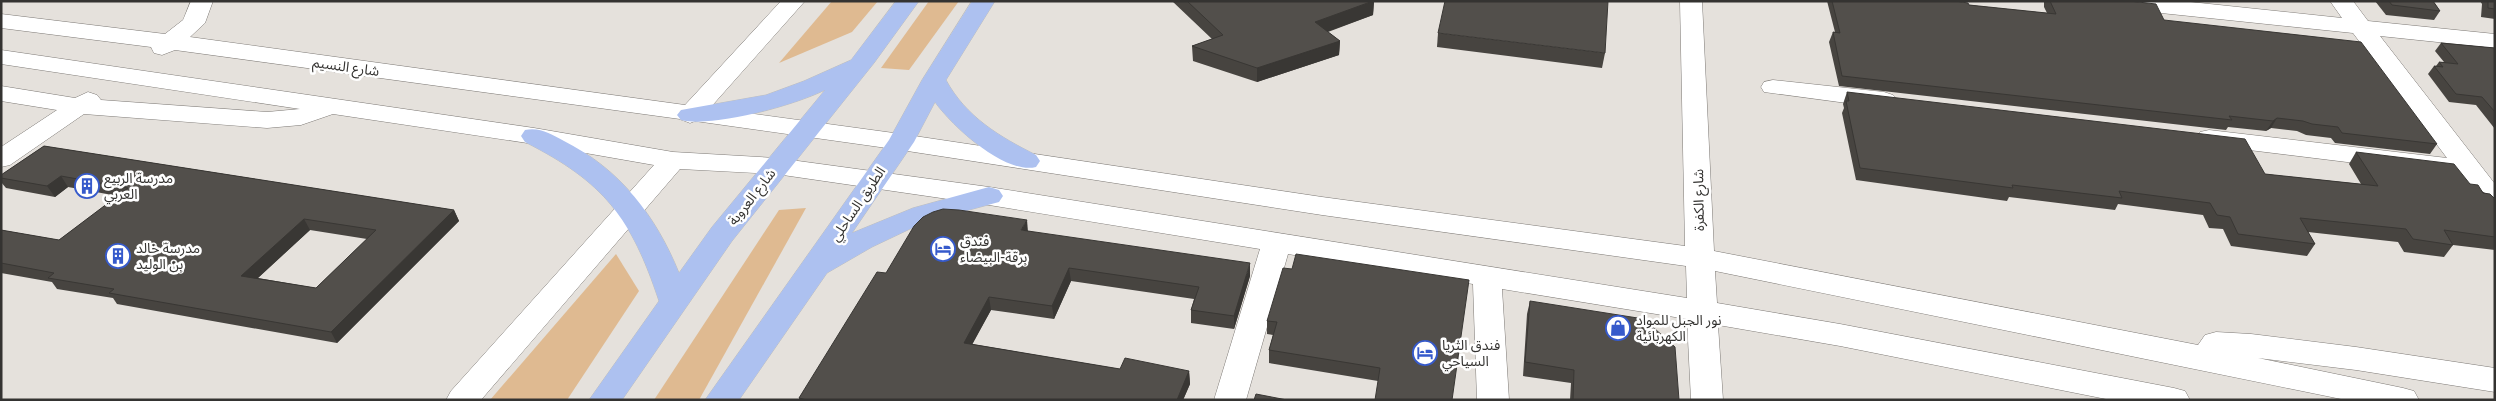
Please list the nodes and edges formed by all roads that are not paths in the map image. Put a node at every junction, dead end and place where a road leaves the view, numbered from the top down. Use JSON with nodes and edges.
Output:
{"nodes":[{"id":1,"x":202,"y":1,"type":"edge"},
{"id":2,"x":794,"y":1,"type":"edge"},
{"id":3,"x":908,"y":1,"type":"edge"},
{"id":4,"x":984,"y":1,"type":"edge"},
{"id":5,"x":1691,"y":1,"type":"edge"},
{"id":6,"x":2113,"y":1,"type":"edge"},
{"id":7,"x":2341,"y":1,"type":"edge"},
{"id":8,"x":1,"y":21,"type":"edge"},
{"id":9,"x":2362,"y":27,"type":"junction"},
{"id":10,"x":2495,"y":41,"type":"edge"},
{"id":11,"x":171,"y":42,"type":"junction"},
{"id":12,"x":1,"y":57,"type":"edge"},
{"id":13,"x":865,"y":58,"type":"junction"},
{"id":14,"x":124,"y":75,"type":"junction"},
{"id":15,"x":934,"y":80,"type":"junction"},
{"id":16,"x":1773,"y":87,"type":"dead end"},
{"id":17,"x":1,"y":93,"type":"edge"},
{"id":18,"x":1910,"y":103,"type":"edge"},
{"id":19,"x":80,"y":106,"type":"junction"},
{"id":20,"x":332,"y":106,"type":"junction"},
{"id":21,"x":690,"y":115,"type":"junction"},
{"id":22,"x":804,"y":130,"type":"junction"},
{"id":23,"x":2185,"y":135,"type":"edge"},
{"id":24,"x":534,"y":136,"type":"junction"},
{"id":25,"x":901,"y":142,"type":"junction"},
{"id":26,"x":1,"y":158,"type":"edge"},
{"id":27,"x":673,"y":160,"type":"junction"},
{"id":28,"x":1027,"y":161,"type":"junction"},
{"id":29,"x":776,"y":166,"type":"junction"},
{"id":30,"x":2469,"y":169,"type":"junction"},
{"id":31,"x":873,"y":180,"type":"junction"},
{"id":32,"x":989,"y":196,"type":"junction"},
{"id":33,"x":2495,"y":203,"type":"edge"},
{"id":34,"x":631,"y":208,"type":"junction"},
{"id":35,"x":1277,"y":242,"type":"junction"},
{"id":36,"x":1701,"y":258,"type":"junction"},
{"id":37,"x":815,"y":269,"type":"junction"},
{"id":38,"x":1487,"y":275,"type":"junction"},
{"id":39,"x":674,"y":301,"type":"junction"},
{"id":40,"x":1701,"y":311,"type":"junction"},
{"id":41,"x":2205,"y":358,"type":"junction"},
{"id":42,"x":2495,"y":380,"type":"edge"},
{"id":43,"x":2145,"y":396,"type":"edge"},
{"id":44,"x":462,"y":400,"type":"edge"},
{"id":45,"x":604,"y":400,"type":"edge"},
{"id":46,"x":721,"y":400,"type":"edge"},
{"id":47,"x":1230,"y":400,"type":"edge"},
{"id":48,"x":1493,"y":400,"type":"edge"},
{"id":49,"x":1707,"y":400,"type":"edge"},
{"id":50,"x":2174,"y":400,"type":"edge"},
{"id":51,"x":2403,"y":400,"type":"edge"}],
"edges":[{"from":1,"to":11,"type":"street"},
{"from":2,"to":21,"type":"street"},
{"from":3,"to":13,"type":"highway","name":"شارع العروبة"},
{"from":4,"to":15,"type":"highway","name":"الطريق الساحلي"},
{"from":5,"to":36,"type":"street","name":"شارع الكفرة"},
{"from":6,"to":9,"type":"street"},
{"from":7,"to":9,"type":"street"},
{"from":8,"to":11,"type":"street","name":"شارع النسيم"},
{"from":9,"to":10,"type":"street"},
{"from":9,"to":30,"type":"street"},
{"from":11,"to":14,"type":"street"},
{"from":11,"to":21,"type":"street","name":"شارع النسيم"},
{"from":12,"to":14,"type":"street"},
{"from":13,"to":21,"type":"highway"},
{"from":13,"to":22,"type":"highway","name":"شارع العروبة"},
{"from":14,"to":19,"type":"street"},
{"from":14,"to":20,"type":"street"},
{"from":15,"to":25,"type":"highway","name":"الطريق الساحلي"},
{"from":15,"to":28,"type":"highway"},
{"from":16,"to":18,"type":"street"},
{"from":17,"to":19,"type":"street"},
{"from":19,"to":20,"type":"street"},
{"from":19,"to":26,"type":"street"},
{"from":20,"to":24,"type":"street"},
{"from":21,"to":22,"type":"street","name":"شارع النسيم"},
{"from":22,"to":25,"type":"street","name":"شارع النسيم"},
{"from":22,"to":29,"type":"highway","name":"شارع العروبة"},
{"from":23,"to":30,"type":"street"},
{"from":24,"to":27,"type":"street"},
{"from":24,"to":34,"type":"highway"},
{"from":25,"to":28,"type":"street","name":"شارع النسيم"},
{"from":25,"to":31,"type":"highway","name":"الطريق الساحلي"},
{"from":27,"to":29,"type":"street"},
{"from":27,"to":34,"type":"street"},
{"from":28,"to":36,"type":"street","name":"شارع النسيم"},
{"from":29,"to":31,"type":"street"},
{"from":29,"to":39,"type":"highway","name":"شارع العروبة"},
{"from":30,"to":33,"type":"street"},
{"from":31,"to":32,"type":"street"},
{"from":31,"to":37,"type":"highway","name":"الطريق الساحلي"},
{"from":32,"to":35,"type":"street"},
{"from":32,"to":37,"type":"highway"},
{"from":34,"to":39,"type":"highway"},
{"from":34,"to":44,"type":"street"},
{"from":35,"to":38,"type":"street"},
{"from":35,"to":47,"type":"street"},
{"from":36,"to":40,"type":"street","name":"شارع الكفرة"},
{"from":36,"to":41,"type":"street","name":"شارع النسيم"},
{"from":37,"to":46,"type":"highway","name":"الطريق الساحلي"},
{"from":38,"to":40,"type":"street"},
{"from":38,"to":48,"type":"street"},
{"from":39,"to":45,"type":"highway","name":"شارع العروبة"},
{"from":40,"to":43,"type":"street"},
{"from":40,"to":49,"type":"street","name":"شارع الكفرة"},
{"from":41,"to":42,"type":"street"},
{"from":41,"to":51,"type":"street","name":"شارع النسيم"},
{"from":43,"to":50,"type":"street"}]}
